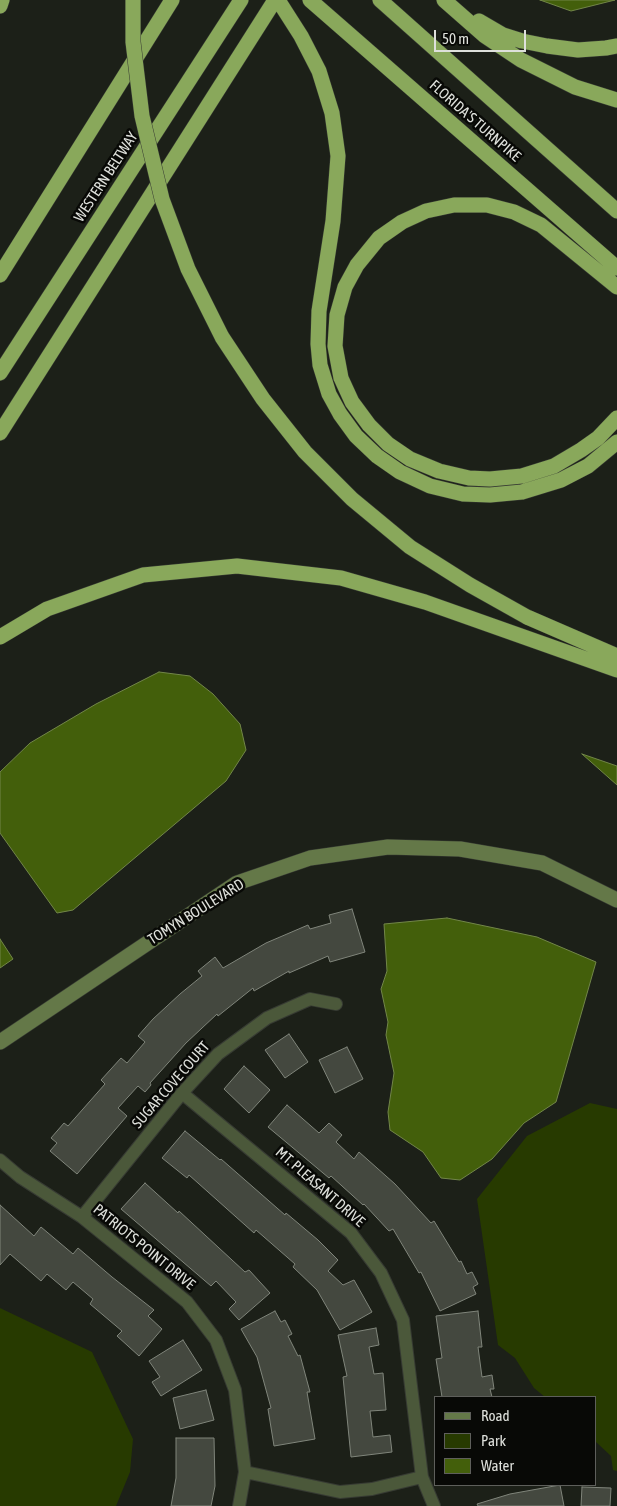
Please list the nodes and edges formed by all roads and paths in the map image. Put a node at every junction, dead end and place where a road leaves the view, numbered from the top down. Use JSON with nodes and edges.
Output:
{"nodes":[{"id":1,"x":2,"y":0,"type":"edge"},
{"id":2,"x":133,"y":0,"type":"edge"},
{"id":3,"x":172,"y":0,"type":"edge"},
{"id":4,"x":277,"y":0,"type":"edge"},
{"id":5,"x":310,"y":0,"type":"edge"},
{"id":6,"x":380,"y":0,"type":"edge"},
{"id":7,"x":444,"y":0,"type":"edge"},
{"id":8,"x":452,"y":0,"type":"edge"},
{"id":9,"x":240,"y":2,"type":"edge"},
{"id":10,"x":0,"y":6,"type":"edge"},
{"id":11,"x":617,"y":46,"type":"edge"},
{"id":12,"x":617,"y":100,"type":"edge"},
{"id":13,"x":617,"y":211,"type":"edge"},
{"id":14,"x":617,"y":268,"type":"edge"},
{"id":15,"x":0,"y":275,"type":"edge"},
{"id":16,"x":617,"y":287,"type":"edge"},
{"id":17,"x":0,"y":373,"type":"edge"},
{"id":18,"x":617,"y":418,"type":"edge"},
{"id":19,"x":0,"y":433,"type":"edge"},
{"id":20,"x":617,"y":442,"type":"edge"},
{"id":21,"x":0,"y":637,"type":"edge"},
{"id":22,"x":617,"y":656,"type":"edge"},
{"id":23,"x":617,"y":670,"type":"edge"},
{"id":24,"x":617,"y":900,"type":"edge"},
{"id":25,"x":336,"y":1004,"type":"dead end"},
{"id":26,"x":0,"y":1042,"type":"edge"},
{"id":27,"x":182,"y":1093,"type":"junction"},
{"id":28,"x":0,"y":1160,"type":"edge"},
{"id":29,"x":82,"y":1217,"type":"junction"},
{"id":30,"x":245,"y":1472,"type":"junction"},
{"id":31,"x":422,"y":1477,"type":"junction"},
{"id":32,"x":239,"y":1506,"type":"edge"},
{"id":33,"x":434,"y":1506,"type":"edge"}],
"edges":[{"from":1,"to":10,"type":"highway"},
{"from":2,"to":22,"type":"highway","bridge":true},
{"from":3,"to":15,"type":"highway"},
{"from":4,"to":19,"type":"highway"},
{"from":4,"to":20,"type":"highway"},
{"from":5,"to":14,"type":"highway","name":"FLORIDA'S TURNPIKE"},
{"from":6,"to":13,"type":"highway","name":"FLORIDA'S TURNPIKE"},
{"from":7,"to":12,"type":"highway"},
{"from":8,"to":11,"type":"highway"},
{"from":9,"to":17,"type":"highway","name":"WESTERN BELTWAY"},
{"from":16,"to":18,"type":"highway"},
{"from":21,"to":23,"type":"highway"},
{"from":24,"to":26,"type":"street","name":"TOMYN BOULEVARD"},
{"from":25,"to":27,"type":"street","name":"SUGAR COVE COURT"},
{"from":27,"to":29,"type":"street","name":"SUGAR COVE COURT"},
{"from":27,"to":31,"type":"street","name":"MT. PLEASANT DRIVE"},
{"from":28,"to":29,"type":"street","name":"PATRIOTS POINT DRIVE"},
{"from":29,"to":30,"type":"street","name":"PATRIOTS POINT DRIVE"},
{"from":30,"to":31,"type":"street"},
{"from":30,"to":32,"type":"street","name":"PATRIOTS POINT DRIVE"},
{"from":31,"to":33,"type":"street","name":"MT. PLEASANT DRIVE"}]}
